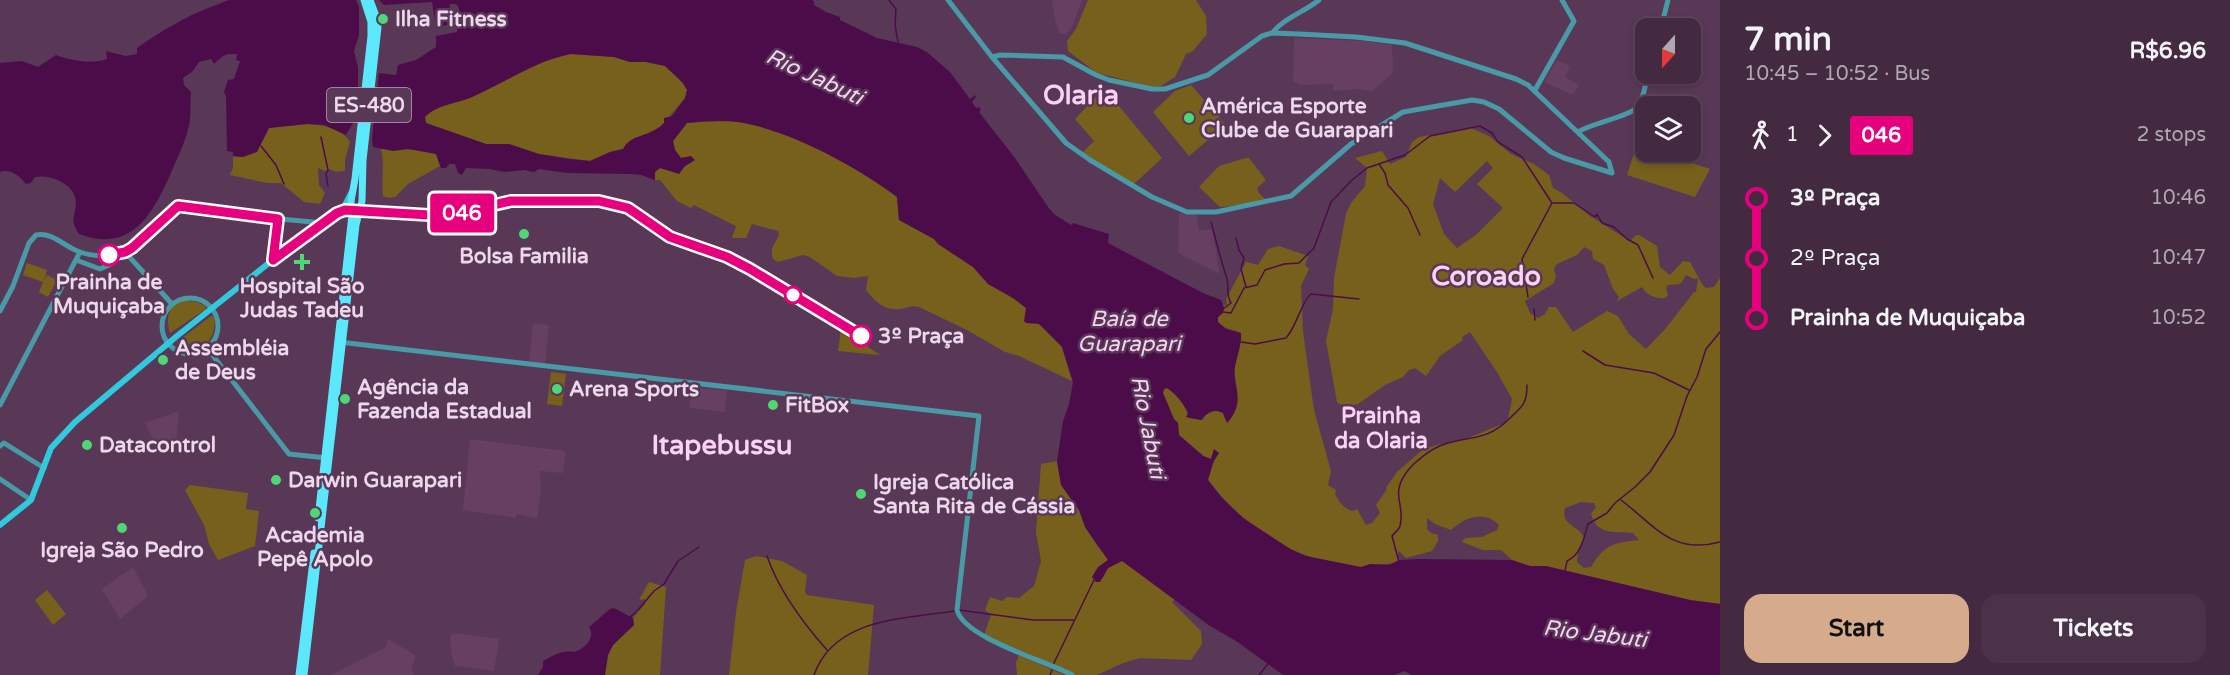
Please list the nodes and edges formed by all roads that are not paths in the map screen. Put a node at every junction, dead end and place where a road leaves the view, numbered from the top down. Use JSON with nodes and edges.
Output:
{"nodes":[{"id":1,"x":364,"y":0,"type":"edge"},
{"id":2,"x":370,"y":0,"type":"edge"},
{"id":3,"x":948,"y":0,"type":"edge"},
{"id":4,"x":1319,"y":0,"type":"edge"},
{"id":5,"x":1562,"y":0,"type":"edge"},
{"id":6,"x":1668,"y":0,"type":"edge"},
{"id":7,"x":1664,"y":18,"type":"edge"},
{"id":8,"x":1272,"y":33,"type":"junction"},
{"id":9,"x":992,"y":57,"type":"junction"},
{"id":10,"x":1645,"y":84,"type":"edge"},
{"id":11,"x":1535,"y":90,"type":"junction"},
{"id":12,"x":1578,"y":132,"type":"junction"},
{"id":13,"x":352,"y":190,"type":"junction"},
{"id":14,"x":356,"y":210,"type":"junction"},
{"id":15,"x":337,"y":213,"type":"junction"},
{"id":16,"x":323,"y":224,"type":"junction"},
{"id":17,"x":80,"y":252,"type":"junction"},
{"id":18,"x":125,"y":252,"type":"junction"},
{"id":19,"x":76,"y":260,"type":"junction"},
{"id":20,"x":172,"y":304,"type":"junction"},
{"id":21,"x":212,"y":309,"type":"junction"},
{"id":22,"x":0,"y":311,"type":"edge"},
{"id":23,"x":340,"y":342,"type":"junction"},
{"id":24,"x":168,"y":344,"type":"junction"},
{"id":25,"x":207,"y":348,"type":"junction"},
{"id":26,"x":0,"y":405,"type":"edge"},
{"id":27,"x":2,"y":445,"type":"edge"},
{"id":28,"x":327,"y":458,"type":"junction"},
{"id":29,"x":44,"y":468,"type":"junction"},
{"id":30,"x":0,"y":479,"type":"edge"},
{"id":31,"x":31,"y":500,"type":"junction"},
{"id":32,"x":0,"y":525,"type":"edge"},
{"id":33,"x":299,"y":675,"type":"edge"},
{"id":34,"x":304,"y":675,"type":"edge"},
{"id":35,"x":1072,"y":675,"type":"edge"}],
"edges":[{"from":1,"to":13,"type":"main road","number":"ES-480"},
{"from":2,"to":14,"type":"main road","number":"ES-480"},
{"from":3,"to":9,"type":"street"},
{"from":4,"to":8,"type":"street"},
{"from":5,"to":11,"type":"street"},
{"from":6,"to":7,"type":"street"},
{"from":8,"to":9,"type":"street"},
{"from":8,"to":11,"type":"street"},
{"from":9,"to":12,"type":"street"},
{"from":10,"to":12,"type":"street"},
{"from":11,"to":12,"type":"street"},
{"from":13,"to":14,"type":"main road","number":"ES-480"},
{"from":13,"to":15,"type":"main road"},
{"from":14,"to":15,"type":"main road"},
{"from":14,"to":23,"type":"main road","number":"ES-480"},
{"from":15,"to":16,"type":"main road"},
{"from":16,"to":18,"type":"street"},
{"from":16,"to":21,"type":"main road"},
{"from":17,"to":18,"type":"street"},
{"from":17,"to":19,"type":"street"},
{"from":17,"to":22,"type":"street"},
{"from":18,"to":19,"type":"street"},
{"from":18,"to":20,"type":"street"},
{"from":19,"to":26,"type":"street"},
{"from":20,"to":21,"type":"street"},
{"from":20,"to":24,"type":"street"},
{"from":21,"to":24,"type":"main road"},
{"from":21,"to":25,"type":"street"},
{"from":23,"to":28,"type":"main road","number":"ES-480"},
{"from":23,"to":35,"type":"street"},
{"from":24,"to":25,"type":"street"},
{"from":24,"to":29,"type":"main road"},
{"from":25,"to":28,"type":"street"},
{"from":27,"to":29,"type":"street"},
{"from":28,"to":33,"type":"main road","number":"ES-480"},
{"from":28,"to":34,"type":"main road","number":"ES-480"},
{"from":29,"to":31,"type":"main road"},
{"from":30,"to":31,"type":"street"},
{"from":31,"to":32,"type":"main road"}]}
